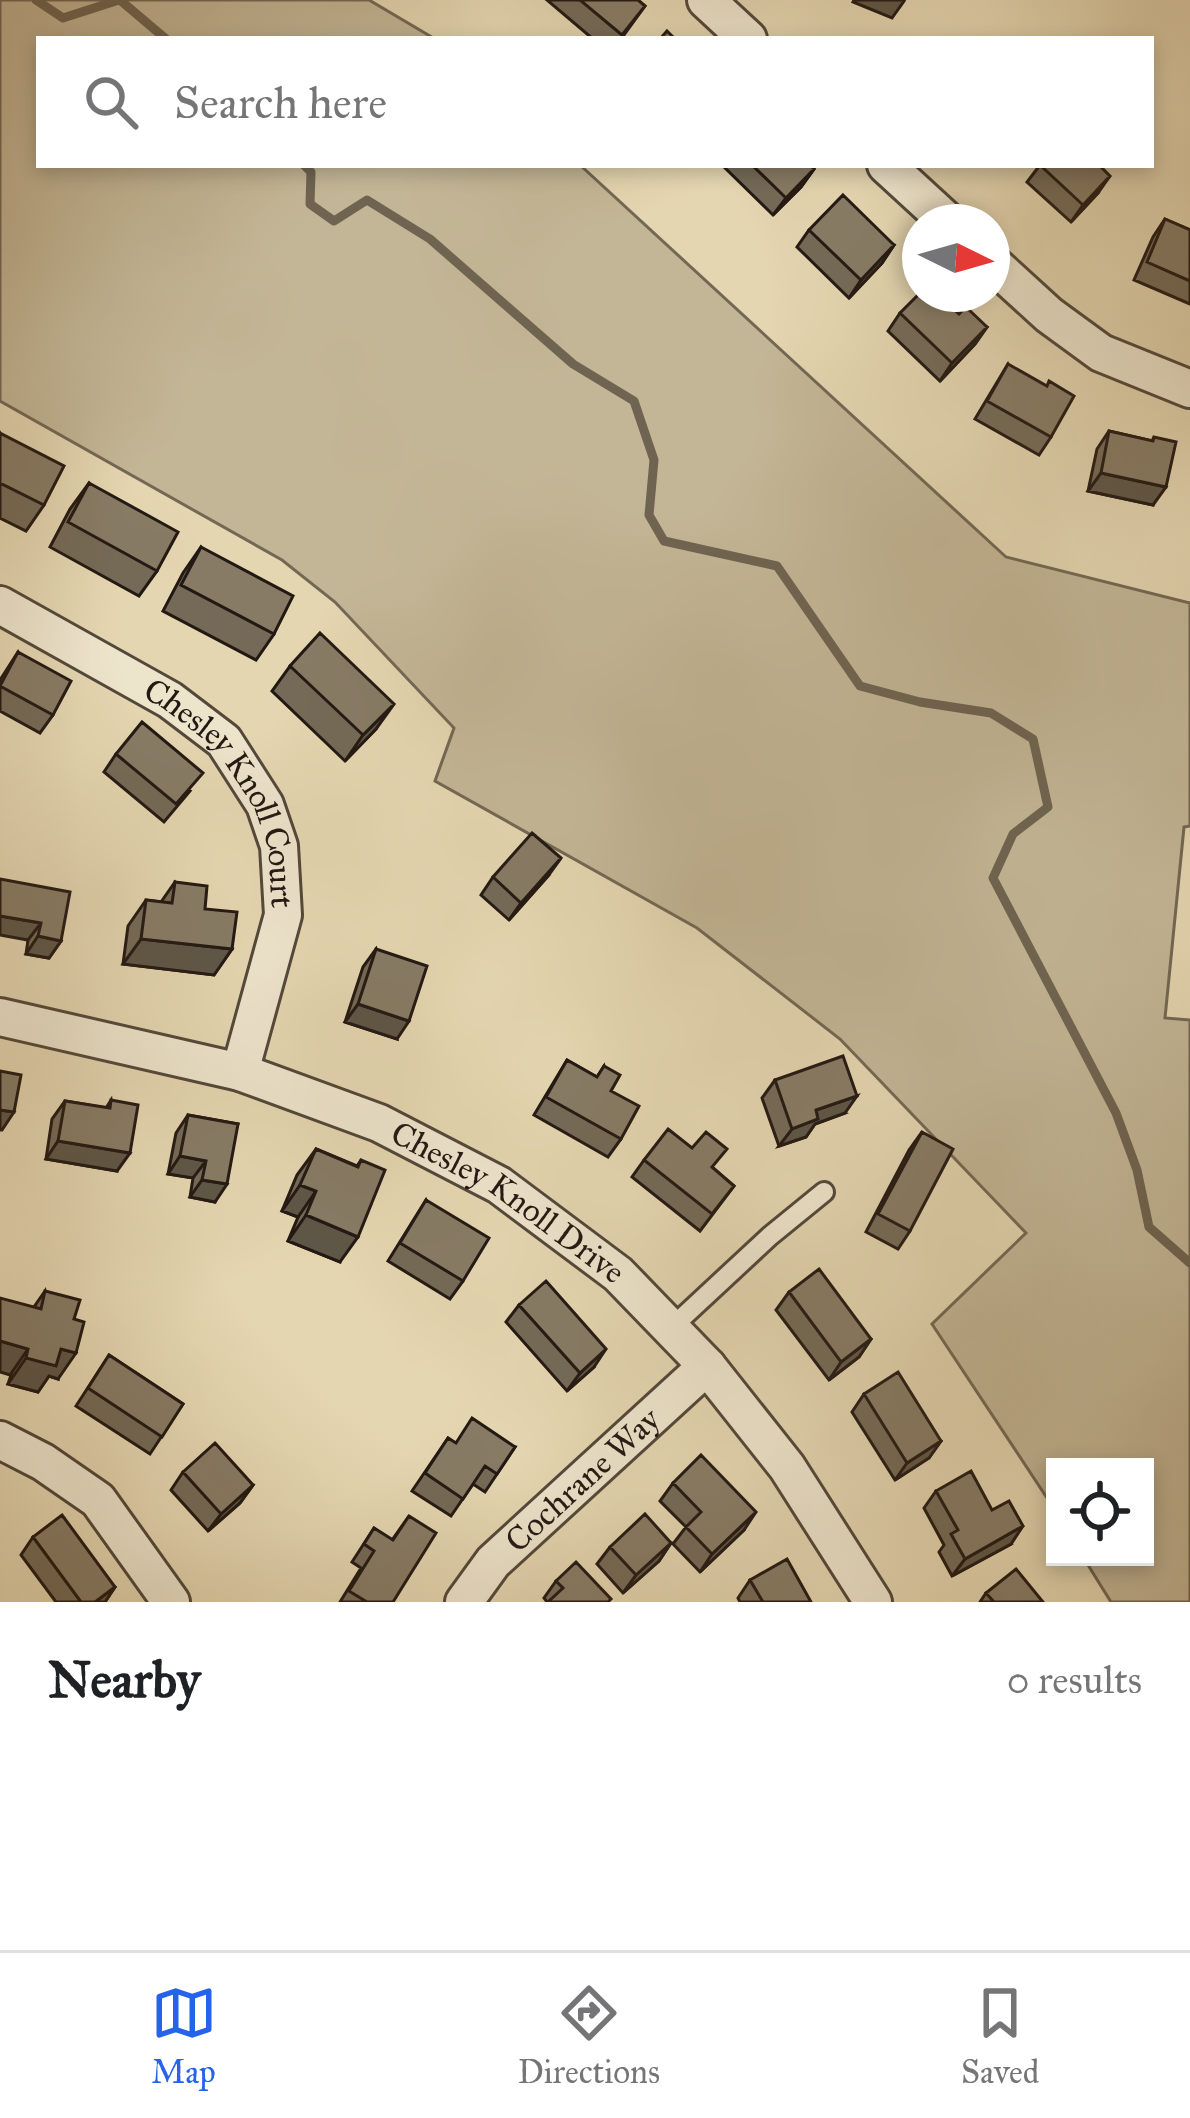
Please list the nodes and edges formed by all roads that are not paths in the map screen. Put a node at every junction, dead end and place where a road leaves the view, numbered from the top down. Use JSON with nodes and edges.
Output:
{"nodes":[{"id":1,"x":889,"y":168,"type":"edge"},
{"id":2,"x":928,"y":204,"type":"edge"},
{"id":3,"x":1010,"y":279,"type":"edge"},
{"id":4,"x":1190,"y":389,"type":"edge"},
{"id":5,"x":0,"y":605,"type":"edge"},
{"id":6,"x":0,"y":1017,"type":"edge"},
{"id":7,"x":240,"y":1072,"type":"junction"},
{"id":8,"x":824,"y":1192,"type":"dead end"},
{"id":9,"x":670,"y":1328,"type":"junction"},
{"id":10,"x":707,"y":1366,"type":"junction"},
{"id":11,"x":0,"y":1440,"type":"edge"},
{"id":12,"x":171,"y":1602,"type":"edge"},
{"id":13,"x":464,"y":1602,"type":"edge"},
{"id":14,"x":873,"y":1602,"type":"edge"}],
"edges":[{"from":1,"to":2,"type":"street"},
{"from":3,"to":4,"type":"street"},
{"from":5,"to":7,"type":"street","name":"Chesley Knoll Court"},
{"from":6,"to":7,"type":"street","name":"Chesley Knoll Drive"},
{"from":7,"to":9,"type":"street","name":"Chesley Knoll Drive"},
{"from":8,"to":9,"type":"lane"},
{"from":9,"to":10,"type":"street","name":"Chesley Knoll Drive"},
{"from":10,"to":13,"type":"street","name":"Cochrane Way"},
{"from":10,"to":14,"type":"street","name":"Chesley Knoll Drive"},
{"from":11,"to":12,"type":"street"}]}
